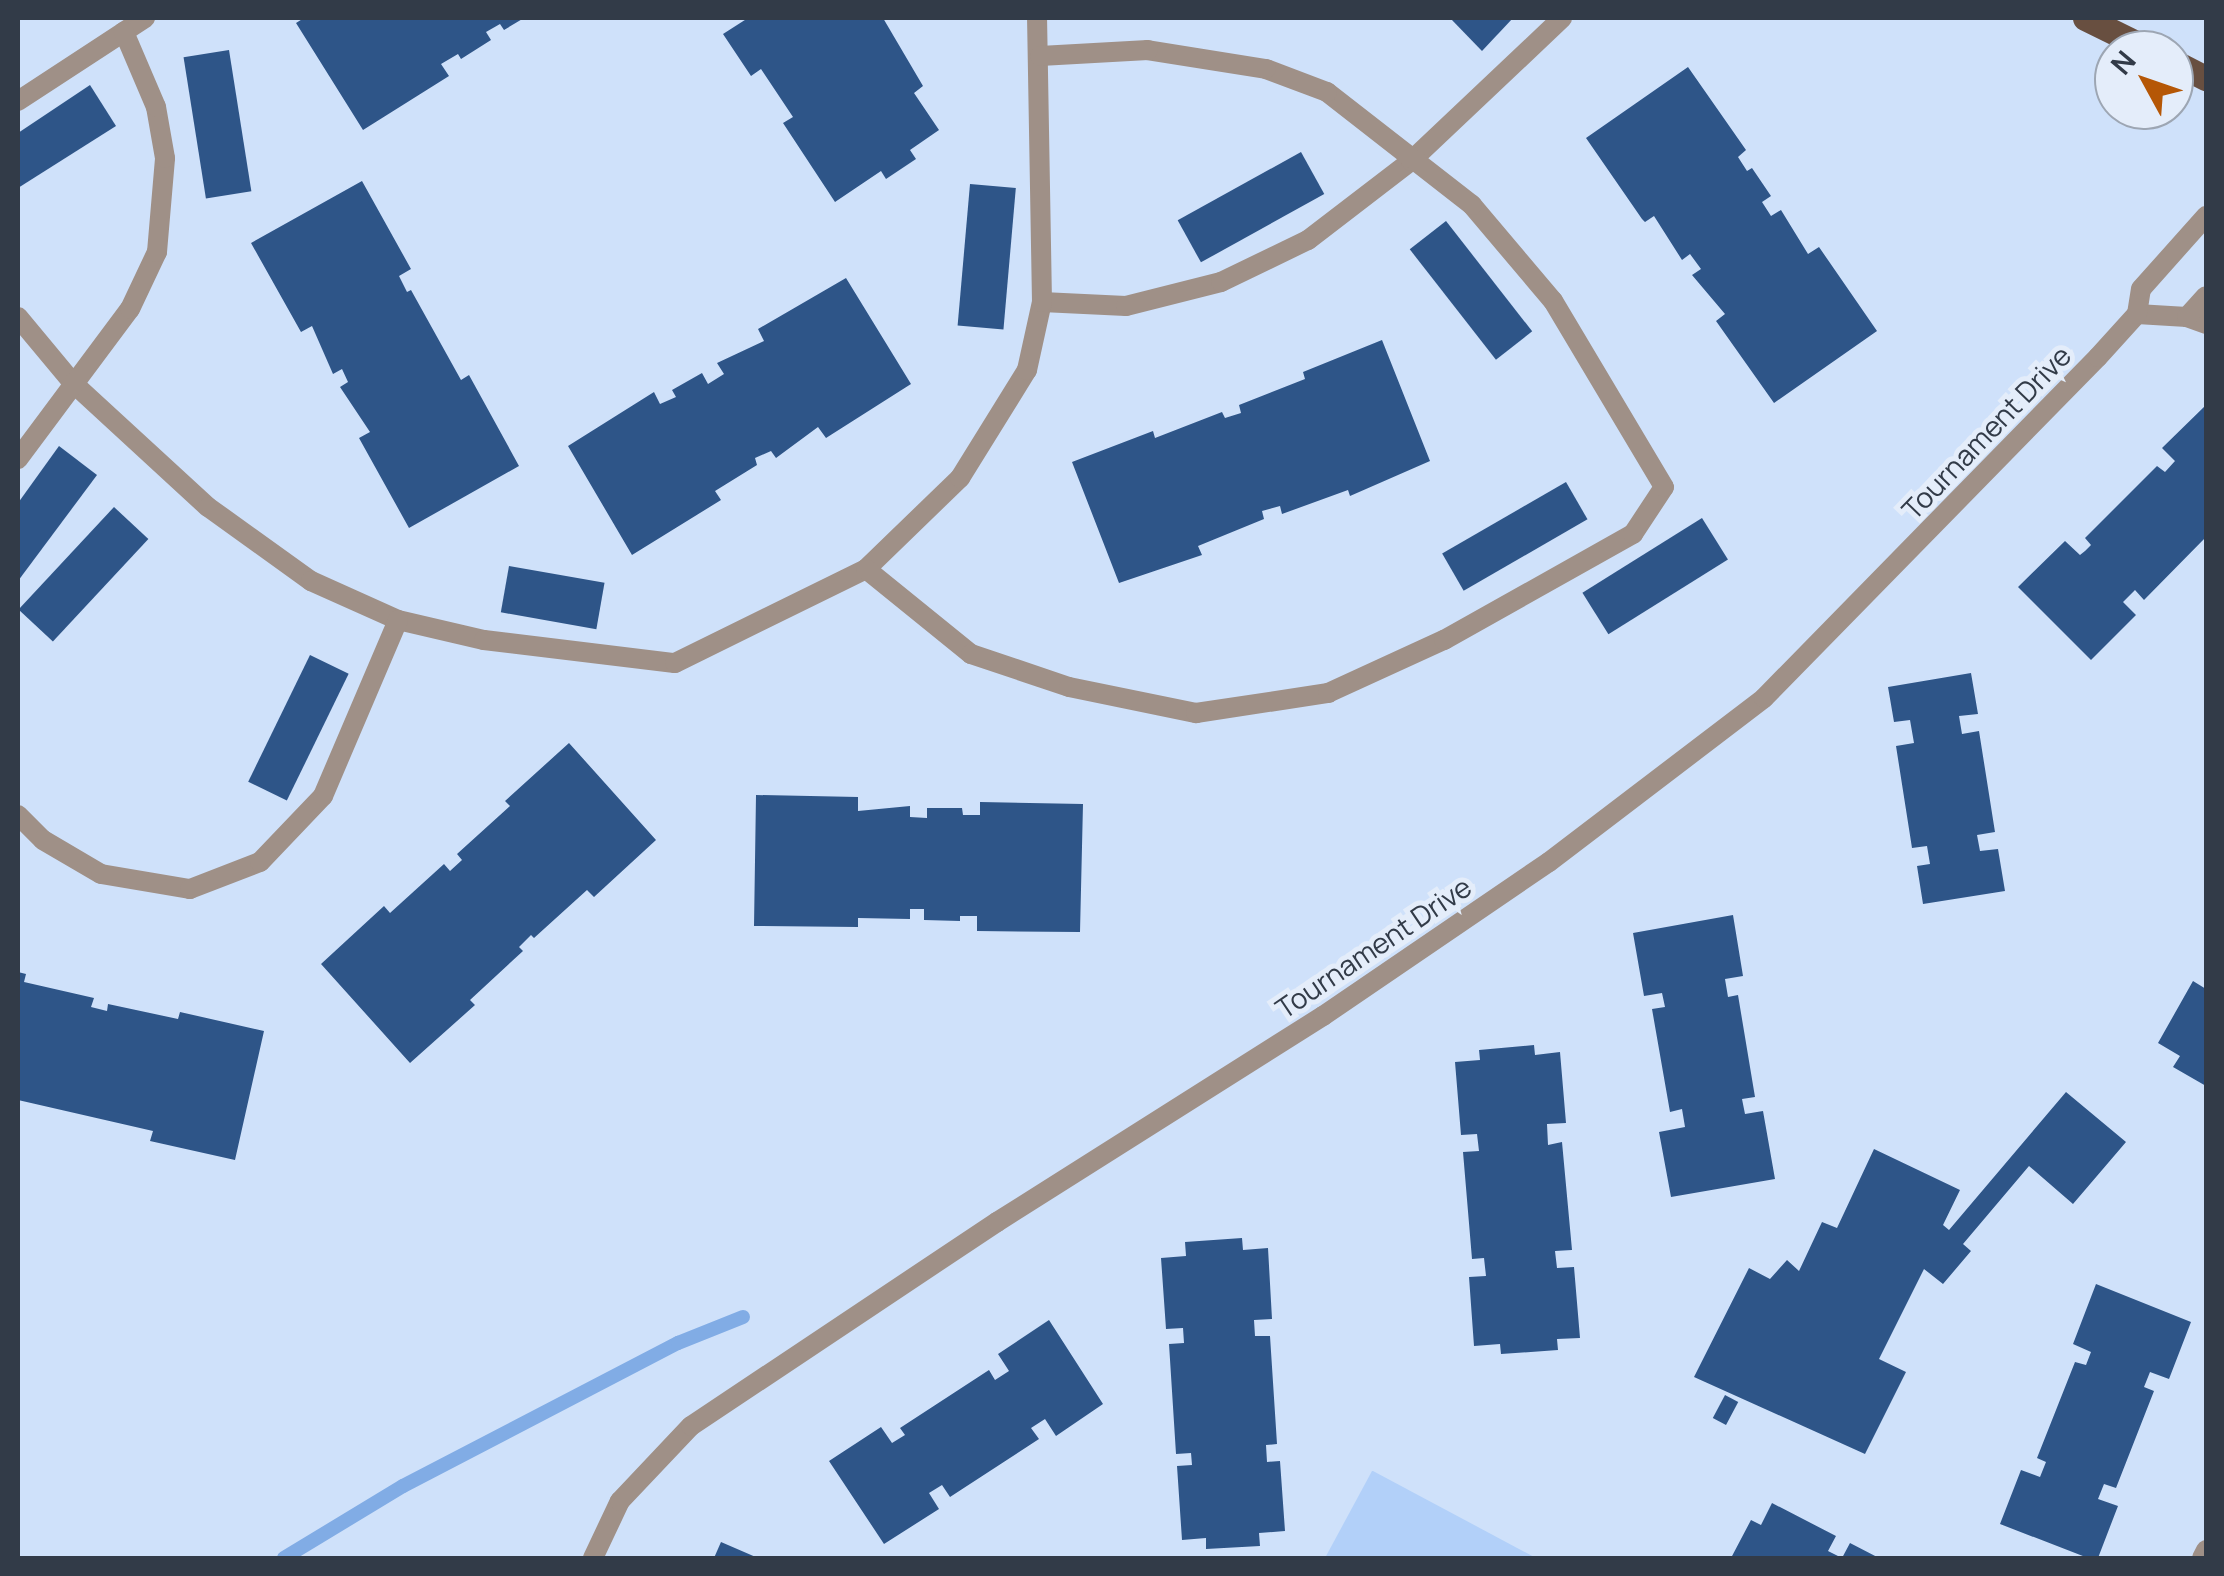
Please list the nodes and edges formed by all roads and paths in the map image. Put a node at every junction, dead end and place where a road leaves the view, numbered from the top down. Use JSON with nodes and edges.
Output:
{"nodes":[{"id":1,"x":145,"y":18,"type":"edge"},
{"id":2,"x":1036,"y":18,"type":"edge"},
{"id":3,"x":1562,"y":18,"type":"edge"},
{"id":4,"x":2086,"y":18,"type":"edge"},
{"id":5,"x":2110,"y":30,"type":"edge"},
{"id":6,"x":124,"y":32,"type":"junction"},
{"id":7,"x":1040,"y":56,"type":"junction"},
{"id":8,"x":18,"y":101,"type":"edge"},
{"id":9,"x":1411,"y":161,"type":"junction"},
{"id":10,"x":2206,"y":216,"type":"edge"},
{"id":11,"x":2206,"y":296,"type":"edge"},
{"id":12,"x":1042,"y":302,"type":"junction"},
{"id":13,"x":2137,"y":314,"type":"junction"},
{"id":14,"x":18,"y":317,"type":"edge"},
{"id":15,"x":2197,"y":320,"type":"edge"},
{"id":16,"x":73,"y":384,"type":"junction"},
{"id":17,"x":18,"y":459,"type":"edge"},
{"id":18,"x":866,"y":569,"type":"junction"},
{"id":19,"x":398,"y":620,"type":"junction"},
{"id":20,"x":18,"y":815,"type":"edge"},
{"id":21,"x":2206,"y":1550,"type":"edge"},
{"id":22,"x":593,"y":1558,"type":"edge"},
{"id":23,"x":2202,"y":1558,"type":"edge"}],
"edges":[{"from":1,"to":6,"type":"street"},
{"from":2,"to":7,"type":"street"},
{"from":3,"to":9,"type":"street"},
{"from":4,"to":5,"type":"main road"},
{"from":6,"to":8,"type":"street"},
{"from":6,"to":16,"type":"street"},
{"from":7,"to":9,"type":"street"},
{"from":7,"to":12,"type":"street"},
{"from":9,"to":12,"type":"street"},
{"from":9,"to":18,"type":"street"},
{"from":10,"to":13,"type":"street","name":"Tournament Drive"},
{"from":11,"to":15,"type":"street"},
{"from":12,"to":18,"type":"street"},
{"from":13,"to":15,"type":"street"},
{"from":13,"to":22,"type":"street","name":"Tournament Drive"},
{"from":14,"to":16,"type":"street"},
{"from":16,"to":17,"type":"street"},
{"from":16,"to":19,"type":"street"},
{"from":18,"to":19,"type":"street"},
{"from":19,"to":20,"type":"street"},
{"from":21,"to":23,"type":"street"}]}
